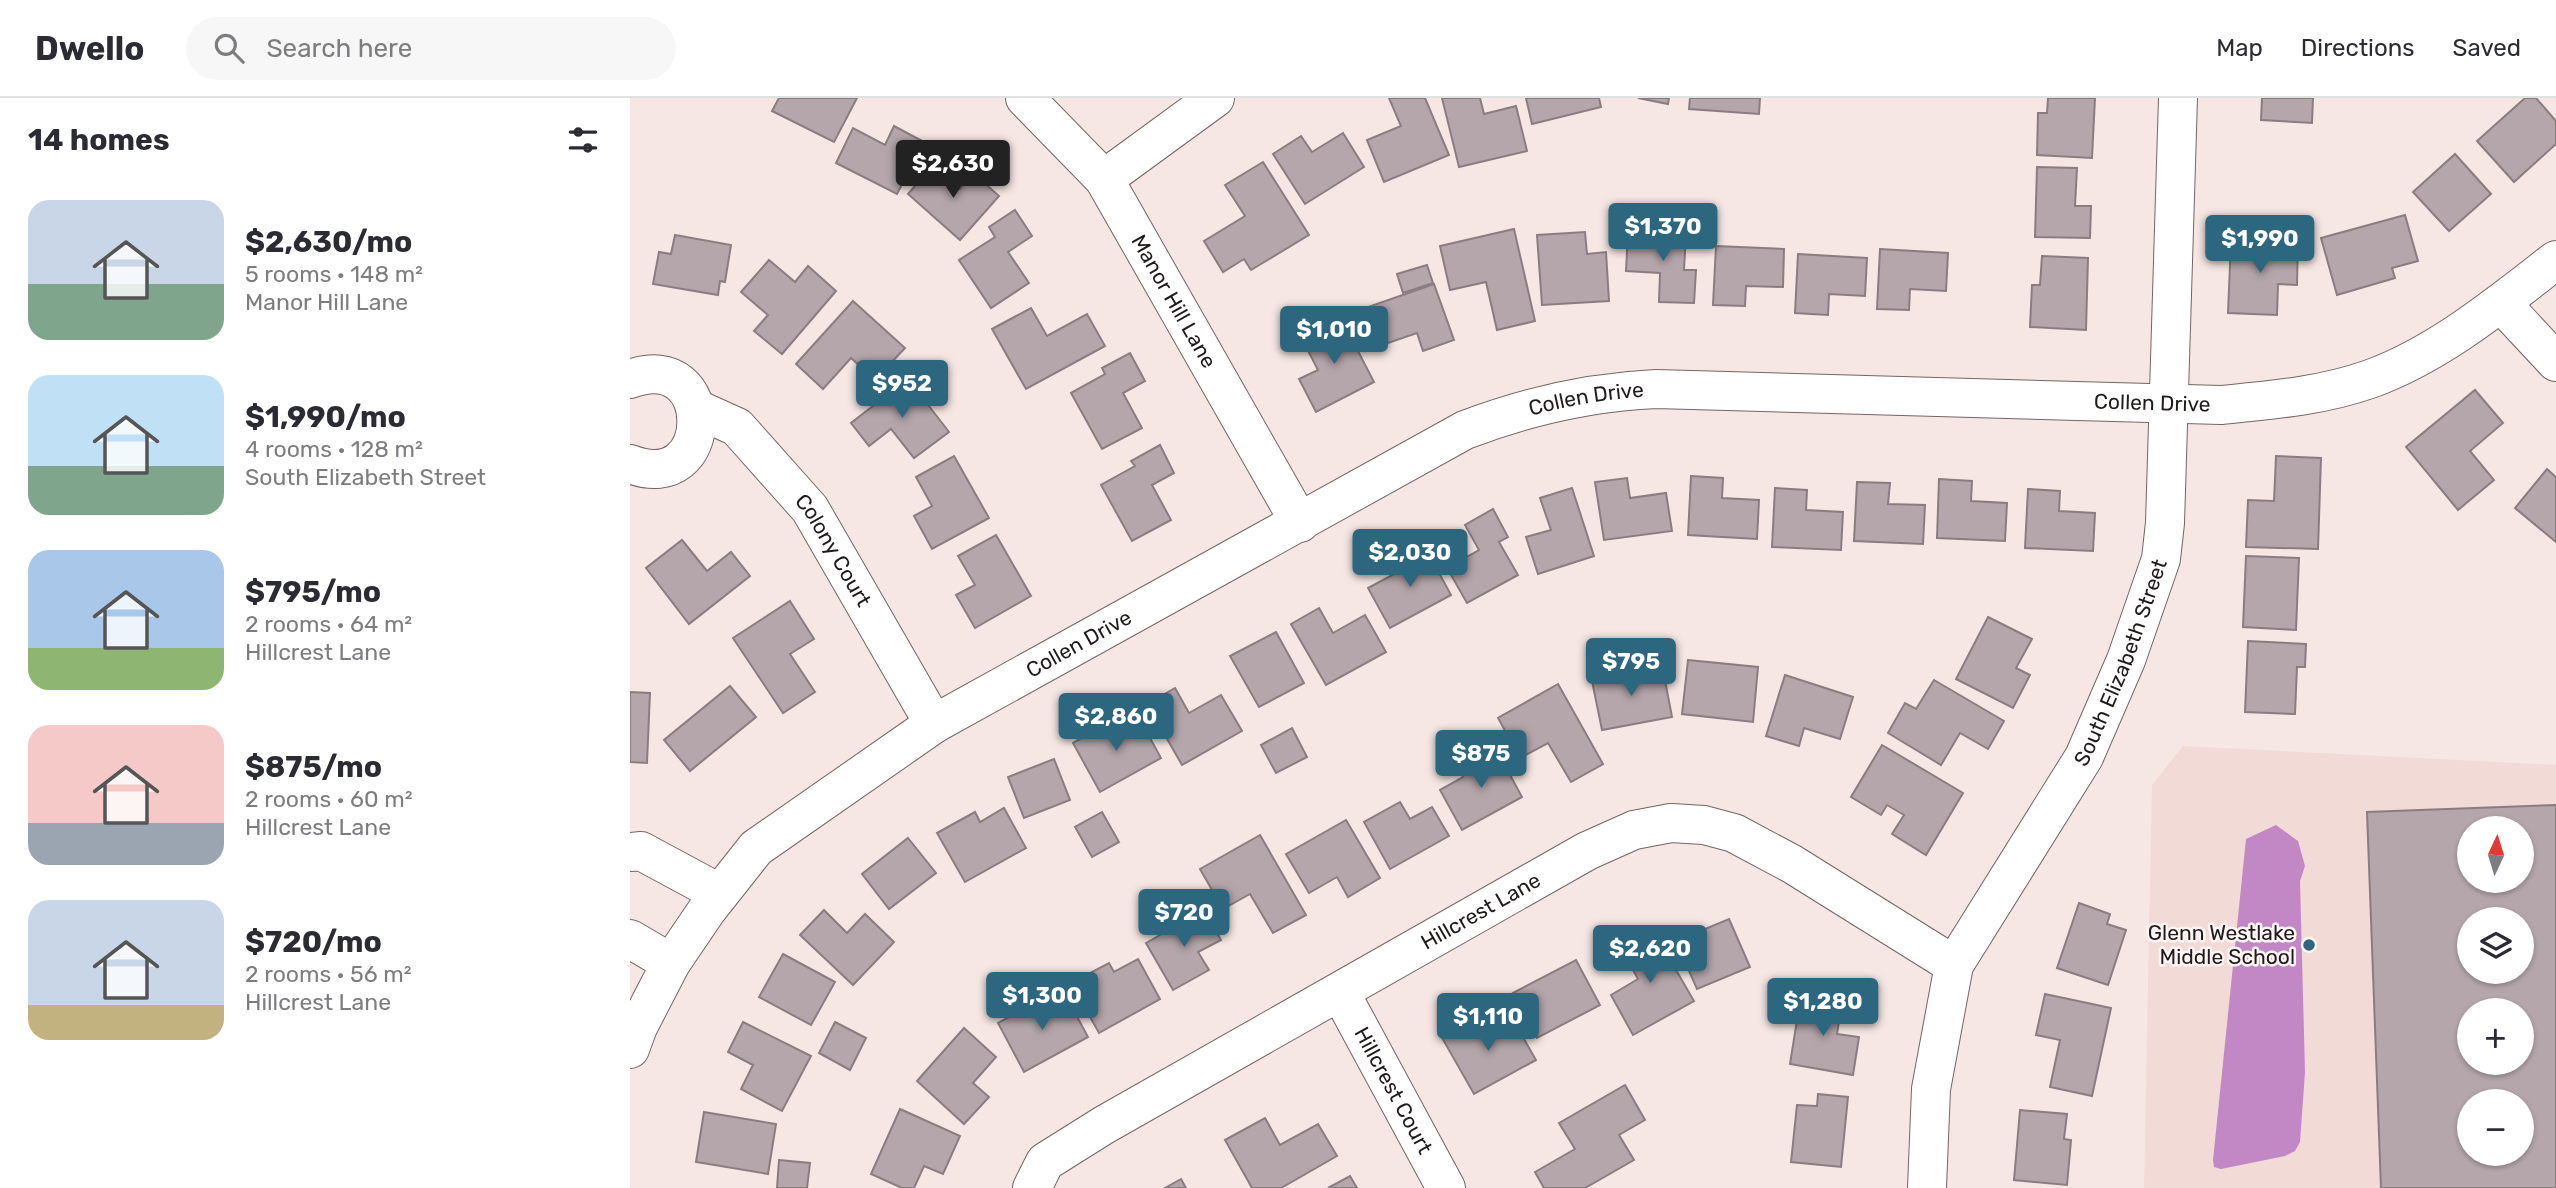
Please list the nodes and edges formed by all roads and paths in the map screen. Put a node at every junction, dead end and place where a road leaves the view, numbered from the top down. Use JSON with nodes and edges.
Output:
{"nodes":[{"id":1,"x":1025,"y":98,"type":"edge"},
{"id":2,"x":1216,"y":98,"type":"edge"},
{"id":3,"x":2178,"y":98,"type":"edge"},
{"id":4,"x":1104,"y":179,"type":"junction"},
{"id":5,"x":2556,"y":260,"type":"edge"},
{"id":6,"x":2501,"y":303,"type":"junction"},
{"id":7,"x":2556,"y":362,"type":"edge"},
{"id":8,"x":630,"y":379,"type":"edge"},
{"id":9,"x":2168,"y":403,"type":"junction"},
{"id":10,"x":697,"y":409,"type":"junction"},
{"id":11,"x":630,"y":464,"type":"edge"},
{"id":12,"x":1300,"y":523,"type":"junction"},
{"id":13,"x":934,"y":724,"type":"junction"},
{"id":14,"x":630,"y":852,"type":"edge"},
{"id":15,"x":719,"y":893,"type":"junction"},
{"id":16,"x":630,"y":939,"type":"edge"},
{"id":17,"x":671,"y":963,"type":"junction"},
{"id":18,"x":1954,"y":965,"type":"junction"},
{"id":19,"x":1340,"y":992,"type":"junction"},
{"id":20,"x":630,"y":1049,"type":"edge"},
{"id":21,"x":1032,"y":1188,"type":"edge"},
{"id":22,"x":1446,"y":1188,"type":"edge"},
{"id":23,"x":1927,"y":1188,"type":"edge"}],
"edges":[{"from":1,"to":4,"type":"street","name":"Manor Hill Lane"},
{"from":2,"to":4,"type":"street"},
{"from":3,"to":9,"type":"street","name":"South Elizabeth Street"},
{"from":4,"to":12,"type":"street","name":"Manor Hill Lane"},
{"from":5,"to":6,"type":"street","name":"Collen Drive"},
{"from":6,"to":7,"type":"street"},
{"from":6,"to":9,"type":"street","name":"Collen Drive"},
{"from":8,"to":10,"type":"street","name":"Colony Court"},
{"from":9,"to":12,"type":"street","name":"Collen Drive"},
{"from":9,"to":18,"type":"street","name":"South Elizabeth Street"},
{"from":10,"to":11,"type":"street"},
{"from":10,"to":13,"type":"street","name":"Colony Court"},
{"from":12,"to":13,"type":"street","name":"Collen Drive"},
{"from":13,"to":15,"type":"street","name":"Collen Drive"},
{"from":14,"to":15,"type":"street"},
{"from":15,"to":17,"type":"street","name":"Collen Drive"},
{"from":16,"to":17,"type":"street"},
{"from":17,"to":20,"type":"street","name":"Collen Drive"},
{"from":18,"to":19,"type":"street","name":"Hillcrest Lane"},
{"from":18,"to":23,"type":"street","name":"South Elizabeth Street"},
{"from":19,"to":21,"type":"street","name":"Hillcrest Lane"},
{"from":19,"to":22,"type":"street","name":"Hillcrest Court"}]}
